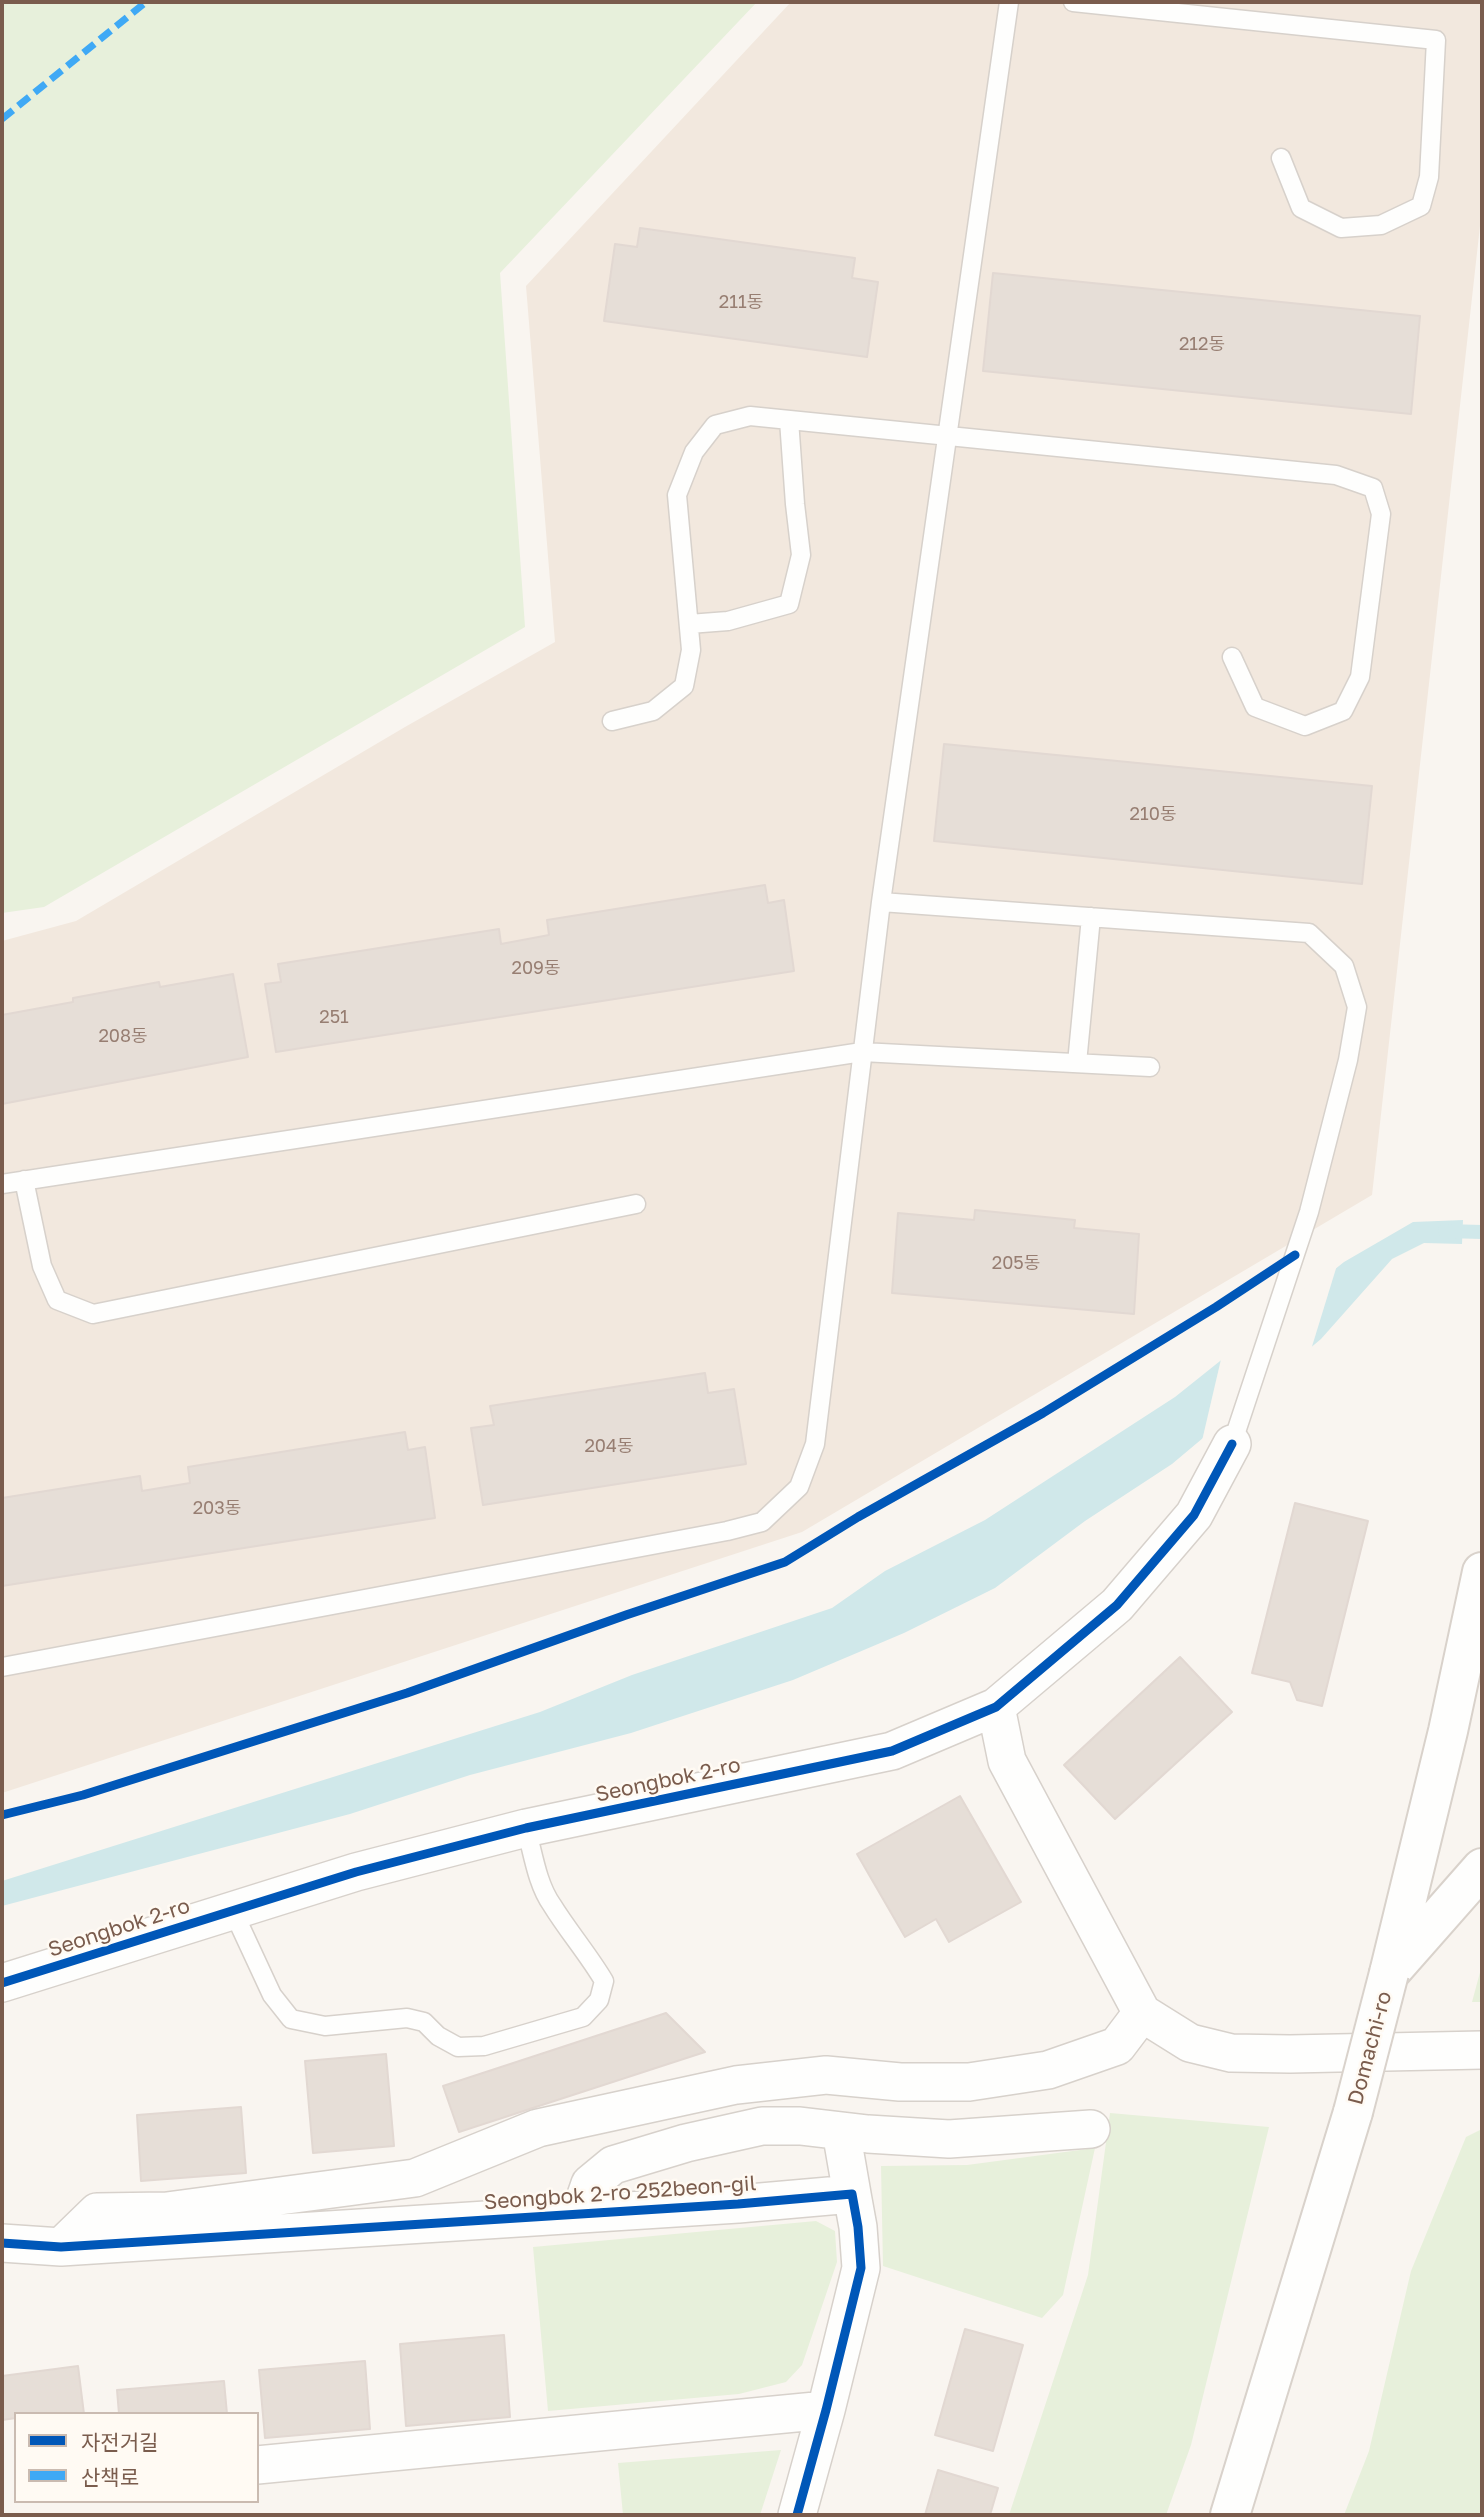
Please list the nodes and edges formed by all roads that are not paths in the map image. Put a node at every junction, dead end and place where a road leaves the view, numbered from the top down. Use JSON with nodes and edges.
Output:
{"nodes":[{"id":1,"x":1009,"y":2,"type":"edge"},
{"id":2,"x":1073,"y":2,"type":"edge"},
{"id":3,"x":1281,"y":158,"type":"dead end"},
{"id":4,"x":789,"y":420,"type":"junction"},
{"id":5,"x":948,"y":436,"type":"junction"},
{"id":6,"x":689,"y":624,"type":"junction"},
{"id":7,"x":1232,"y":657,"type":"dead end"},
{"id":8,"x":612,"y":721,"type":"dead end"},
{"id":9,"x":881,"y":902,"type":"junction"},
{"id":10,"x":1091,"y":917,"type":"junction"},
{"id":11,"x":862,"y":1052,"type":"junction"},
{"id":12,"x":1077,"y":1063,"type":"junction"},
{"id":13,"x":1150,"y":1067,"type":"dead end"},
{"id":14,"x":24,"y":1180,"type":"junction"},
{"id":15,"x":2,"y":1184,"type":"edge"},
{"id":16,"x":636,"y":1204,"type":"dead end"},
{"id":17,"x":1232,"y":1444,"type":"joint"},
{"id":18,"x":1482,"y":1572,"type":"edge"},
{"id":19,"x":2,"y":1667,"type":"edge"},
{"id":20,"x":996,"y":1707,"type":"junction"},
{"id":21,"x":526,"y":1829,"type":"junction"},
{"id":22,"x":1482,"y":1868,"type":"edge"},
{"id":23,"x":233,"y":1910,"type":"junction"},
{"id":24,"x":1389,"y":1973,"type":"junction"},
{"id":25,"x":2,"y":1983,"type":"edge"},
{"id":26,"x":1142,"y":2013,"type":"junction"},
{"id":27,"x":1482,"y":2050,"type":"edge"},
{"id":28,"x":1091,"y":2129,"type":"dead end"},
{"id":29,"x":841,"y":2132,"type":"junction"},
{"id":30,"x":852,"y":2194,"type":"junction"},
{"id":31,"x":580,"y":2213,"type":"junction"},
{"id":32,"x":2,"y":2243,"type":"edge"},
{"id":33,"x":61,"y":2247,"type":"junction"},
{"id":34,"x":826,"y":2410,"type":"junction"},
{"id":35,"x":259,"y":2465,"type":"edge"},
{"id":36,"x":797,"y":2515,"type":"edge"},
{"id":37,"x":1230,"y":2515,"type":"edge"}],
"edges":[{"from":1,"to":5,"type":"lane"},
{"from":2,"to":3,"type":"lane"},
{"from":4,"to":5,"type":"lane"},
{"from":4,"to":6,"type":"lane"},
{"from":4,"to":6,"type":"lane"},
{"from":5,"to":7,"type":"lane"},
{"from":5,"to":9,"type":"lane"},
{"from":6,"to":8,"type":"lane"},
{"from":9,"to":10,"type":"lane"},
{"from":9,"to":11,"type":"lane"},
{"from":10,"to":12,"type":"lane"},
{"from":10,"to":17,"type":"lane"},
{"from":11,"to":12,"type":"lane"},
{"from":11,"to":14,"type":"lane"},
{"from":11,"to":19,"type":"lane"},
{"from":12,"to":13,"type":"lane"},
{"from":14,"to":15,"type":"lane"},
{"from":14,"to":16,"type":"lane"},
{"from":17,"to":20,"type":"street","name":"Seongbok 2-ro"},
{"from":18,"to":24,"type":"main road","name":"Domachi-ro"},
{"from":20,"to":21,"type":"street","name":"Seongbok 2-ro"},
{"from":20,"to":26,"type":"street"},
{"from":21,"to":23,"type":"street","name":"Seongbok 2-ro"},
{"from":21,"to":23,"type":"lane"},
{"from":22,"to":24,"type":"main road"},
{"from":23,"to":25,"type":"street","name":"Seongbok 2-ro"},
{"from":24,"to":37,"type":"main road","name":"Domachi-ro","bridge":true},
{"from":26,"to":27,"type":"street"},
{"from":26,"to":33,"type":"street"},
{"from":28,"to":29,"type":"street"},
{"from":29,"to":30,"type":"street"},
{"from":29,"to":31,"type":"street"},
{"from":30,"to":31,"type":"street","name":"Seongbok 2-ro 252beon-gil"},
{"from":30,"to":34,"type":"street"},
{"from":31,"to":33,"type":"street","name":"Seongbok 2-ro 252beon-gil"},
{"from":32,"to":33,"type":"street"},
{"from":34,"to":35,"type":"street"},
{"from":34,"to":36,"type":"street"}]}
